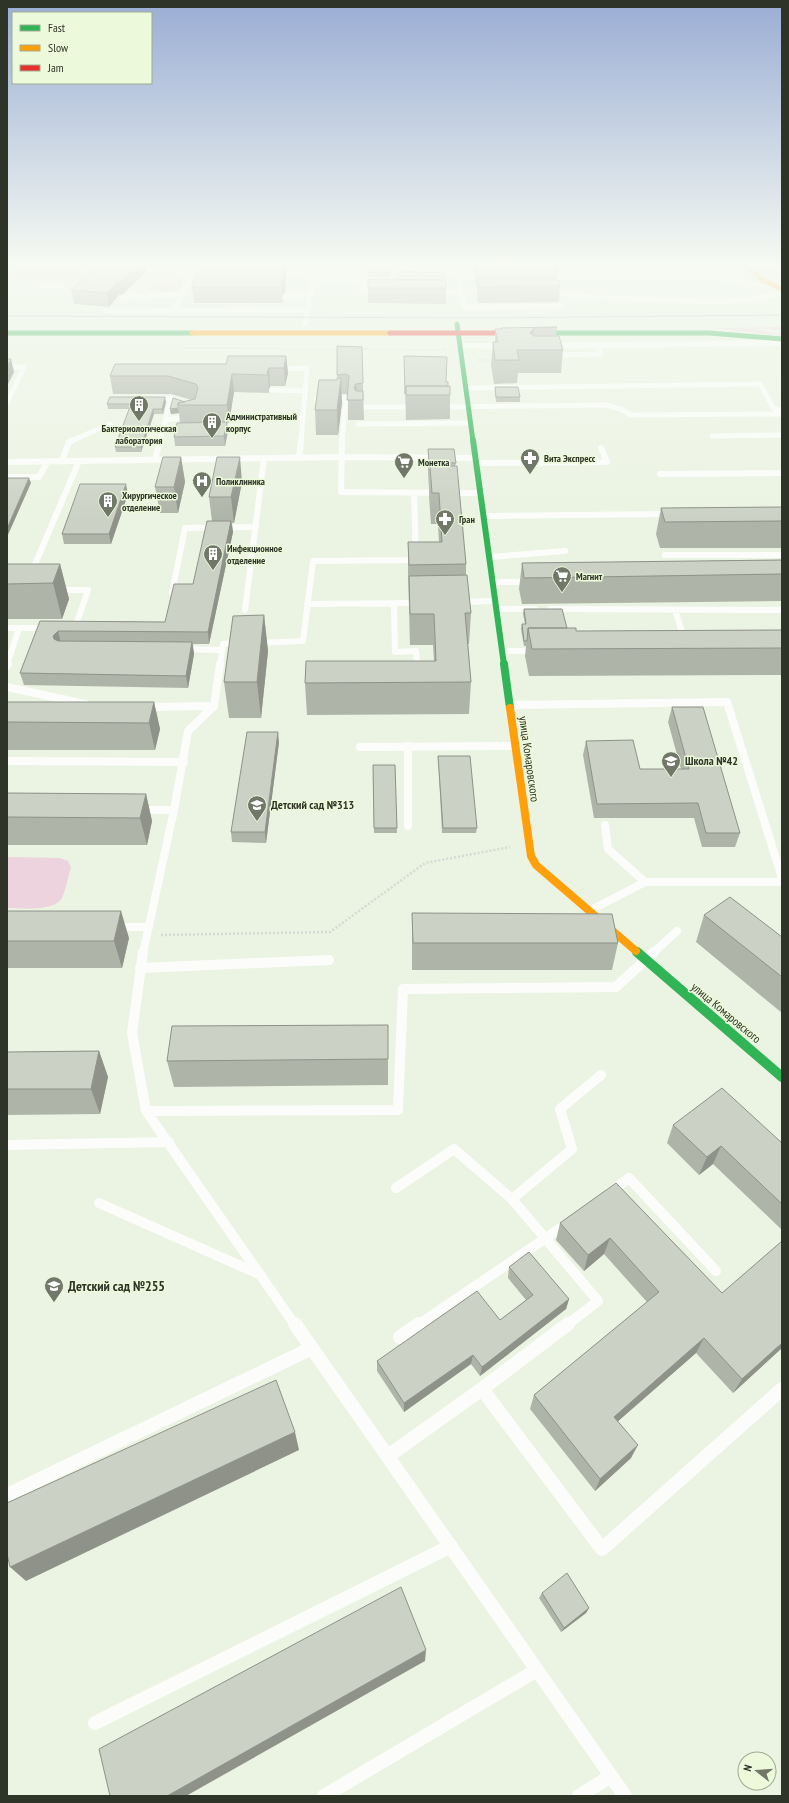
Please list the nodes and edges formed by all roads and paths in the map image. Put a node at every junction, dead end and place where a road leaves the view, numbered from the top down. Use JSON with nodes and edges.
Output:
{"nodes":[{"id":1,"x":462,"y":351,"type":"edge"},
{"id":2,"x":599,"y":351,"type":"edge"},
{"id":3,"x":547,"y":355,"type":"edge"},
{"id":4,"x":472,"y":360,"type":"dead end"},
{"id":5,"x":495,"y":360,"type":"edge"},
{"id":6,"x":7,"y":367,"type":"edge"},
{"id":7,"x":268,"y":369,"type":"edge"},
{"id":8,"x":466,"y":388,"type":"junction"},
{"id":9,"x":272,"y":390,"type":"dead end"},
{"id":10,"x":305,"y":391,"type":"junction"},
{"id":11,"x":148,"y":398,"type":"edge"},
{"id":12,"x":316,"y":398,"type":"edge"},
{"id":13,"x":7,"y":404,"type":"edge"},
{"id":14,"x":358,"y":406,"type":"edge"},
{"id":15,"x":427,"y":406,"type":"edge"},
{"id":16,"x":435,"y":406,"type":"edge"},
{"id":17,"x":469,"y":406,"type":"junction"},
{"id":18,"x":195,"y":410,"type":"edge"},
{"id":19,"x":782,"y":411,"type":"edge"},
{"id":20,"x":782,"y":414,"type":"edge"},
{"id":21,"x":274,"y":418,"type":"dead end"},
{"id":22,"x":303,"y":418,"type":"junction"},
{"id":23,"x":166,"y":420,"type":"junction"},
{"id":24,"x":471,"y":423,"type":"junction"},
{"id":25,"x":110,"y":424,"type":"dead end"},
{"id":26,"x":358,"y":424,"type":"dead end"},
{"id":27,"x":193,"y":427,"type":"edge"},
{"id":28,"x":207,"y":427,"type":"edge"},
{"id":29,"x":236,"y":427,"type":"dead end"},
{"id":30,"x":164,"y":428,"type":"junction"},
{"id":31,"x":782,"y":434,"type":"edge"},
{"id":32,"x":712,"y":436,"type":"dead end"},
{"id":33,"x":601,"y":448,"type":"dead end"},
{"id":34,"x":340,"y":457,"type":"junction"},
{"id":35,"x":264,"y":458,"type":"junction"},
{"id":36,"x":299,"y":458,"type":"junction"},
{"id":37,"x":155,"y":460,"type":"junction"},
{"id":38,"x":476,"y":460,"type":"junction"},
{"id":39,"x":48,"y":461,"type":"junction"},
{"id":40,"x":62,"y":461,"type":"junction"},
{"id":41,"x":80,"y":461,"type":"junction"},
{"id":42,"x":7,"y":462,"type":"edge"},
{"id":43,"x":782,"y":473,"type":"edge"},
{"id":44,"x":660,"y":474,"type":"dead end"},
{"id":45,"x":7,"y":477,"type":"edge"},
{"id":46,"x":414,"y":493,"type":"junction"},
{"id":47,"x":481,"y":493,"type":"junction"},
{"id":48,"x":672,"y":514,"type":"edge"},
{"id":49,"x":485,"y":516,"type":"junction"},
{"id":50,"x":256,"y":527,"type":"junction"},
{"id":51,"x":565,"y":551,"type":"dead end"},
{"id":52,"x":665,"y":555,"type":"dead end"},
{"id":53,"x":782,"y":555,"type":"edge"},
{"id":54,"x":490,"y":557,"type":"junction"},
{"id":55,"x":41,"y":569,"type":"edge"},
{"id":56,"x":493,"y":582,"type":"junction"},
{"id":57,"x":538,"y":582,"type":"edge"},
{"id":58,"x":44,"y":590,"type":"edge"},
{"id":59,"x":172,"y":593,"type":"edge"},
{"id":60,"x":448,"y":602,"type":"edge"},
{"id":61,"x":425,"y":603,"type":"edge"},
{"id":62,"x":307,"y":604,"type":"junction"},
{"id":63,"x":394,"y":604,"type":"junction"},
{"id":64,"x":496,"y":605,"type":"junction"},
{"id":65,"x":245,"y":610,"type":"dead end"},
{"id":66,"x":675,"y":610,"type":"junction"},
{"id":67,"x":782,"y":610,"type":"edge"},
{"id":68,"x":7,"y":628,"type":"edge"},
{"id":69,"x":19,"y":628,"type":"junction"},
{"id":70,"x":176,"y":649,"type":"edge"},
{"id":71,"x":222,"y":650,"type":"junction"},
{"id":72,"x":688,"y":650,"type":"edge"},
{"id":73,"x":502,"y":651,"type":"junction"},
{"id":74,"x":547,"y":651,"type":"edge"},
{"id":75,"x":7,"y":666,"type":"edge"},
{"id":76,"x":417,"y":678,"type":"edge"},
{"id":77,"x":7,"y":687,"type":"edge"},
{"id":78,"x":510,"y":705,"type":"junction"},
{"id":79,"x":136,"y":706,"type":"edge"},
{"id":80,"x":214,"y":706,"type":"junction"},
{"id":81,"x":96,"y":707,"type":"edge"},
{"id":82,"x":408,"y":746,"type":"junction"},
{"id":83,"x":515,"y":746,"type":"junction"},
{"id":84,"x":360,"y":747,"type":"dead end"},
{"id":85,"x":7,"y":761,"type":"edge"},
{"id":86,"x":184,"y":762,"type":"junction"},
{"id":87,"x":126,"y":810,"type":"edge"},
{"id":88,"x":174,"y":810,"type":"junction"},
{"id":89,"x":605,"y":825,"type":"dead end"},
{"id":90,"x":408,"y":826,"type":"dead end"},
{"id":91,"x":782,"y":878,"type":"edge"},
{"id":92,"x":645,"y":882,"type":"junction"},
{"id":93,"x":782,"y":882,"type":"edge"},
{"id":94,"x":589,"y":911,"type":"junction"},
{"id":95,"x":102,"y":927,"type":"edge"},
{"id":96,"x":149,"y":927,"type":"junction"},
{"id":97,"x":677,"y":931,"type":"dead end"},
{"id":98,"x":329,"y":960,"type":"dead end"},
{"id":99,"x":645,"y":960,"type":"junction"},
{"id":100,"x":140,"y":968,"type":"junction"},
{"id":101,"x":601,"y":1075,"type":"dead end"},
{"id":102,"x":782,"y":1077,"type":"edge"},
{"id":103,"x":146,"y":1111,"type":"junction"},
{"id":104,"x":169,"y":1142,"type":"junction"},
{"id":105,"x":7,"y":1145,"type":"edge"},
{"id":106,"x":396,"y":1188,"type":"dead end"},
{"id":107,"x":603,"y":1197,"type":"edge"},
{"id":108,"x":512,"y":1199,"type":"junction"},
{"id":109,"x":99,"y":1203,"type":"dead end"},
{"id":110,"x":578,"y":1216,"type":"edge"},
{"id":111,"x":546,"y":1239,"type":"junction"},
{"id":112,"x":716,"y":1271,"type":"dead end"},
{"id":113,"x":262,"y":1276,"type":"junction"},
{"id":114,"x":400,"y":1337,"type":"dead end"},
{"id":115,"x":312,"y":1348,"type":"junction"},
{"id":116,"x":482,"y":1389,"type":"junction"},
{"id":117,"x":782,"y":1389,"type":"edge"},
{"id":118,"x":388,"y":1456,"type":"junction"},
{"id":119,"x":7,"y":1495,"type":"edge"},
{"id":120,"x":451,"y":1546,"type":"junction"},
{"id":121,"x":537,"y":1670,"type":"junction"},
{"id":122,"x":95,"y":1723,"type":"dead end"},
{"id":123,"x":611,"y":1776,"type":"junction"},
{"id":124,"x":324,"y":1796,"type":"edge"},
{"id":125,"x":579,"y":1796,"type":"edge"},
{"id":126,"x":625,"y":1796,"type":"edge"}],
"edges":[{"from":1,"to":8,"type":"main road","name":"улица Комаровского"},
{"from":2,"to":3,"type":"lane"},
{"from":4,"to":5,"type":"path"},
{"from":6,"to":13,"type":"lane"},
{"from":7,"to":10,"type":"lane"},
{"from":8,"to":17,"type":"main road","name":"улица Комаровского"},
{"from":8,"to":19,"type":"lane"},
{"from":9,"to":10,"type":"lane"},
{"from":10,"to":22,"type":"lane"},
{"from":11,"to":23,"type":"lane"},
{"from":12,"to":34,"type":"lane"},
{"from":14,"to":15,"type":"lane"},
{"from":16,"to":17,"type":"lane"},
{"from":17,"to":20,"type":"lane"},
{"from":17,"to":24,"type":"main road","name":"улица Комаровского"},
{"from":18,"to":23,"type":"lane"},
{"from":21,"to":22,"type":"lane"},
{"from":22,"to":36,"type":"lane"},
{"from":23,"to":30,"type":"lane"},
{"from":24,"to":26,"type":"lane"},
{"from":24,"to":38,"type":"main road","name":"улица Комаровского"},
{"from":25,"to":40,"type":"lane"},
{"from":27,"to":30,"type":"lane"},
{"from":28,"to":29,"type":"lane"},
{"from":30,"to":37,"type":"lane"},
{"from":31,"to":32,"type":"lane"},
{"from":33,"to":38,"type":"lane"},
{"from":34,"to":36,"type":"lane"},
{"from":34,"to":38,"type":"lane"},
{"from":34,"to":46,"type":"lane"},
{"from":35,"to":36,"type":"lane"},
{"from":35,"to":37,"type":"lane"},
{"from":35,"to":50,"type":"lane"},
{"from":37,"to":41,"type":"lane"},
{"from":38,"to":47,"type":"main road","name":"улица Комаровского"},
{"from":39,"to":40,"type":"lane"},
{"from":39,"to":42,"type":"lane"},
{"from":39,"to":45,"type":"lane"},
{"from":40,"to":41,"type":"lane"},
{"from":41,"to":55,"type":"lane"},
{"from":43,"to":44,"type":"lane"},
{"from":46,"to":47,"type":"lane"},
{"from":46,"to":62,"type":"lane"},
{"from":47,"to":49,"type":"main road","name":"улица Комаровского"},
{"from":48,"to":49,"type":"lane"},
{"from":49,"to":54,"type":"main road","name":"улица Комаровского"},
{"from":50,"to":59,"type":"lane"},
{"from":50,"to":65,"type":"lane"},
{"from":51,"to":54,"type":"lane"},
{"from":52,"to":53,"type":"lane"},
{"from":54,"to":56,"type":"main road","name":"улица Комаровского"},
{"from":56,"to":57,"type":"lane"},
{"from":56,"to":64,"type":"main road","name":"улица Комаровского"},
{"from":58,"to":69,"type":"lane"},
{"from":60,"to":64,"type":"lane"},
{"from":61,"to":63,"type":"lane"},
{"from":62,"to":63,"type":"lane"},
{"from":62,"to":71,"type":"lane"},
{"from":63,"to":76,"type":"lane"},
{"from":64,"to":66,"type":"lane"},
{"from":64,"to":73,"type":"main road","name":"улица Комаровского"},
{"from":66,"to":67,"type":"lane"},
{"from":66,"to":72,"type":"lane"},
{"from":68,"to":69,"type":"lane"},
{"from":69,"to":75,"type":"lane"},
{"from":70,"to":71,"type":"lane"},
{"from":71,"to":80,"type":"lane"},
{"from":73,"to":74,"type":"lane"},
{"from":73,"to":78,"type":"main road","name":"улица Комаровского"},
{"from":77,"to":81,"type":"lane"},
{"from":78,"to":83,"type":"main road","name":"улица Комаровского"},
{"from":78,"to":91,"type":"lane"},
{"from":79,"to":80,"type":"lane"},
{"from":80,"to":86,"type":"lane"},
{"from":82,"to":83,"type":"lane"},
{"from":82,"to":84,"type":"lane"},
{"from":82,"to":90,"type":"lane"},
{"from":83,"to":94,"type":"main road","name":"улица Комаровского"},
{"from":85,"to":86,"type":"lane"},
{"from":86,"to":88,"type":"lane"},
{"from":87,"to":88,"type":"lane"},
{"from":88,"to":96,"type":"lane"},
{"from":89,"to":92,"type":"lane"},
{"from":92,"to":93,"type":"lane"},
{"from":92,"to":94,"type":"lane"},
{"from":94,"to":99,"type":"main road","name":"улица Комаровского"},
{"from":95,"to":96,"type":"lane"},
{"from":96,"to":100,"type":"lane"},
{"from":97,"to":99,"type":"lane"},
{"from":98,"to":100,"type":"lane"},
{"from":99,"to":102,"type":"main road","name":"улица Комаровского"},
{"from":99,"to":103,"type":"lane"},
{"from":100,"to":103,"type":"lane"},
{"from":101,"to":108,"type":"lane"},
{"from":103,"to":104,"type":"lane"},
{"from":104,"to":105,"type":"lane"},
{"from":104,"to":113,"type":"lane"},
{"from":106,"to":108,"type":"lane"},
{"from":107,"to":112,"type":"lane"},
{"from":108,"to":111,"type":"lane"},
{"from":109,"to":113,"type":"lane"},
{"from":110,"to":111,"type":"lane"},
{"from":111,"to":114,"type":"lane"},
{"from":111,"to":116,"type":"lane"},
{"from":113,"to":115,"type":"lane"},
{"from":115,"to":118,"type":"lane"},
{"from":115,"to":119,"type":"lane"},
{"from":116,"to":117,"type":"lane"},
{"from":116,"to":118,"type":"lane"},
{"from":118,"to":120,"type":"lane"},
{"from":120,"to":121,"type":"lane"},
{"from":120,"to":122,"type":"lane"},
{"from":121,"to":123,"type":"lane"},
{"from":121,"to":124,"type":"lane"},
{"from":123,"to":125,"type":"lane"},
{"from":123,"to":126,"type":"lane"}]}
